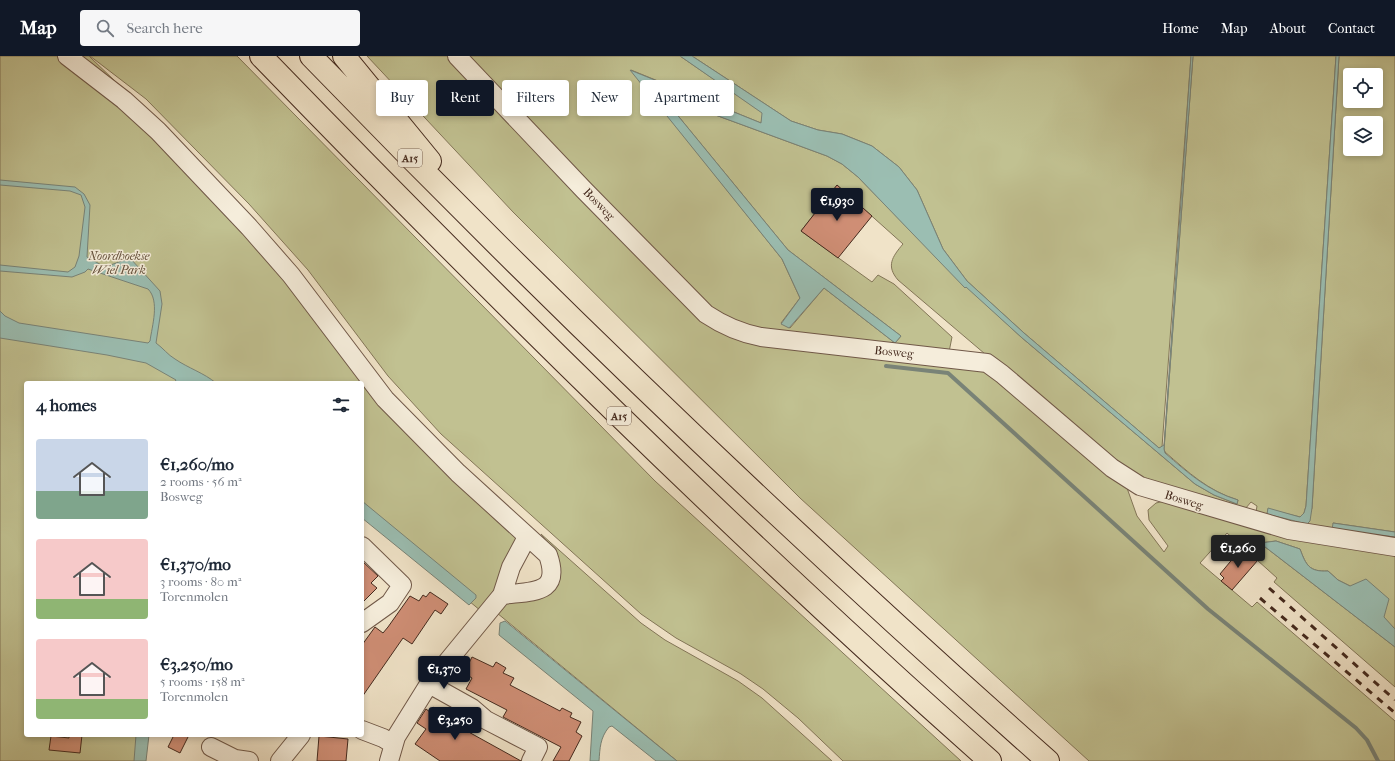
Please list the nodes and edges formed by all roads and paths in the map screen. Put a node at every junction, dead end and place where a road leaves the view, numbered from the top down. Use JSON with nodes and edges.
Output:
{"nodes":[{"id":1,"x":67,"y":56,"type":"edge"},
{"id":2,"x":261,"y":56,"type":"edge"},
{"id":3,"x":311,"y":56,"type":"edge"},
{"id":4,"x":344,"y":56,"type":"edge"},
{"id":5,"x":457,"y":56,"type":"edge"},
{"id":6,"x":511,"y":259,"type":"junction"},
{"id":7,"x":528,"y":537,"type":"junction"},
{"id":8,"x":1395,"y":547,"type":"edge"},
{"id":9,"x":364,"y":548,"type":"edge"},
{"id":10,"x":502,"y":595,"type":"junction"},
{"id":11,"x":364,"y":621,"type":"edge"},
{"id":12,"x":429,"y":684,"type":"junction"},
{"id":13,"x":364,"y":731,"type":"edge"},
{"id":14,"x":299,"y":737,"type":"edge"},
{"id":15,"x":211,"y":747,"type":"dead end"},
{"id":16,"x":391,"y":753,"type":"edge"},
{"id":17,"x":249,"y":761,"type":"edge"},
{"id":18,"x":280,"y":761,"type":"edge"},
{"id":19,"x":531,"y":761,"type":"edge"},
{"id":20,"x":990,"y":761,"type":"edge"},
{"id":21,"x":1048,"y":761,"type":"edge"}],
"edges":[{"from":1,"to":7,"type":"street"},
{"from":2,"to":20,"type":"highway","number":"A15"},
{"from":3,"to":6,"type":"highway","number":"A15"},
{"from":4,"to":6,"type":"highway","number":"A15"},
{"from":5,"to":8,"type":"street","name":"Bosweg"},
{"from":6,"to":21,"type":"highway","number":"A15"},
{"from":7,"to":10,"type":"street"},
{"from":7,"to":10,"type":"street"},
{"from":9,"to":11,"type":"street"},
{"from":10,"to":12,"type":"street"},
{"from":12,"to":16,"type":"street"},
{"from":12,"to":19,"type":"street"},
{"from":13,"to":16,"type":"street"},
{"from":14,"to":18,"type":"street"},
{"from":15,"to":17,"type":"street"}]}
